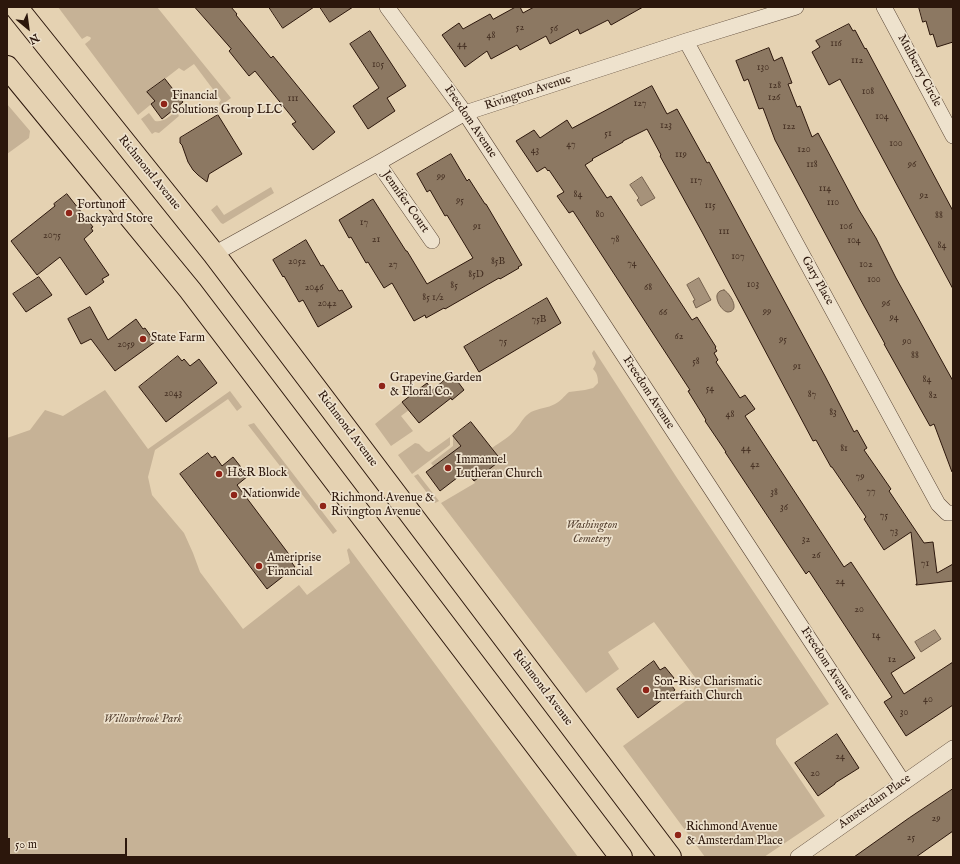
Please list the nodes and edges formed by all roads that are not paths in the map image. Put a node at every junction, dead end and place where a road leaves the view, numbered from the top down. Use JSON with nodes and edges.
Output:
{"nodes":[{"id":1,"x":16,"y":7,"type":"edge"},
{"id":2,"x":388,"y":7,"type":"edge"},
{"id":3,"x":796,"y":7,"type":"edge"},
{"id":4,"x":884,"y":7,"type":"edge"},
{"id":5,"x":686,"y":41,"type":"junction"},
{"id":6,"x":7,"y":67,"type":"edge"},
{"id":7,"x":465,"y":113,"type":"junction"},
{"id":8,"x":953,"y":136,"type":"edge"},
{"id":9,"x":378,"y":163,"type":"junction"},
{"id":10,"x":432,"y":241,"type":"dead end"},
{"id":11,"x":214,"y":254,"type":"junction"},
{"id":12,"x":953,"y":512,"type":"edge"},
{"id":13,"x":953,"y":748,"type":"edge"},
{"id":14,"x":903,"y":782,"type":"junction"},
{"id":15,"x":621,"y":857,"type":"edge"},
{"id":16,"x":670,"y":857,"type":"edge"},
{"id":17,"x":798,"y":857,"type":"edge"}],
"edges":[{"from":1,"to":11,"type":"main road","name":"Richmond Avenue"},
{"from":2,"to":7,"type":"street","name":"Freedom Avenue"},
{"from":3,"to":5,"type":"street","name":"Rivington Avenue"},
{"from":4,"to":8,"type":"street","name":"Mulberry Circle"},
{"from":5,"to":7,"type":"street","name":"Rivington Avenue"},
{"from":5,"to":12,"type":"street","name":"Gary Place"},
{"from":6,"to":15,"type":"main road"},
{"from":7,"to":9,"type":"street","name":"Rivington Avenue"},
{"from":7,"to":14,"type":"street","name":"Freedom Avenue"},
{"from":9,"to":10,"type":"street","name":"Jennifer Court"},
{"from":9,"to":11,"type":"street","name":"Rivington Avenue"},
{"from":11,"to":16,"type":"main road","name":"Richmond Avenue"},
{"from":13,"to":14,"type":"street","name":"Amsterdam Place"},
{"from":14,"to":17,"type":"street","name":"Amsterdam Place"}]}
